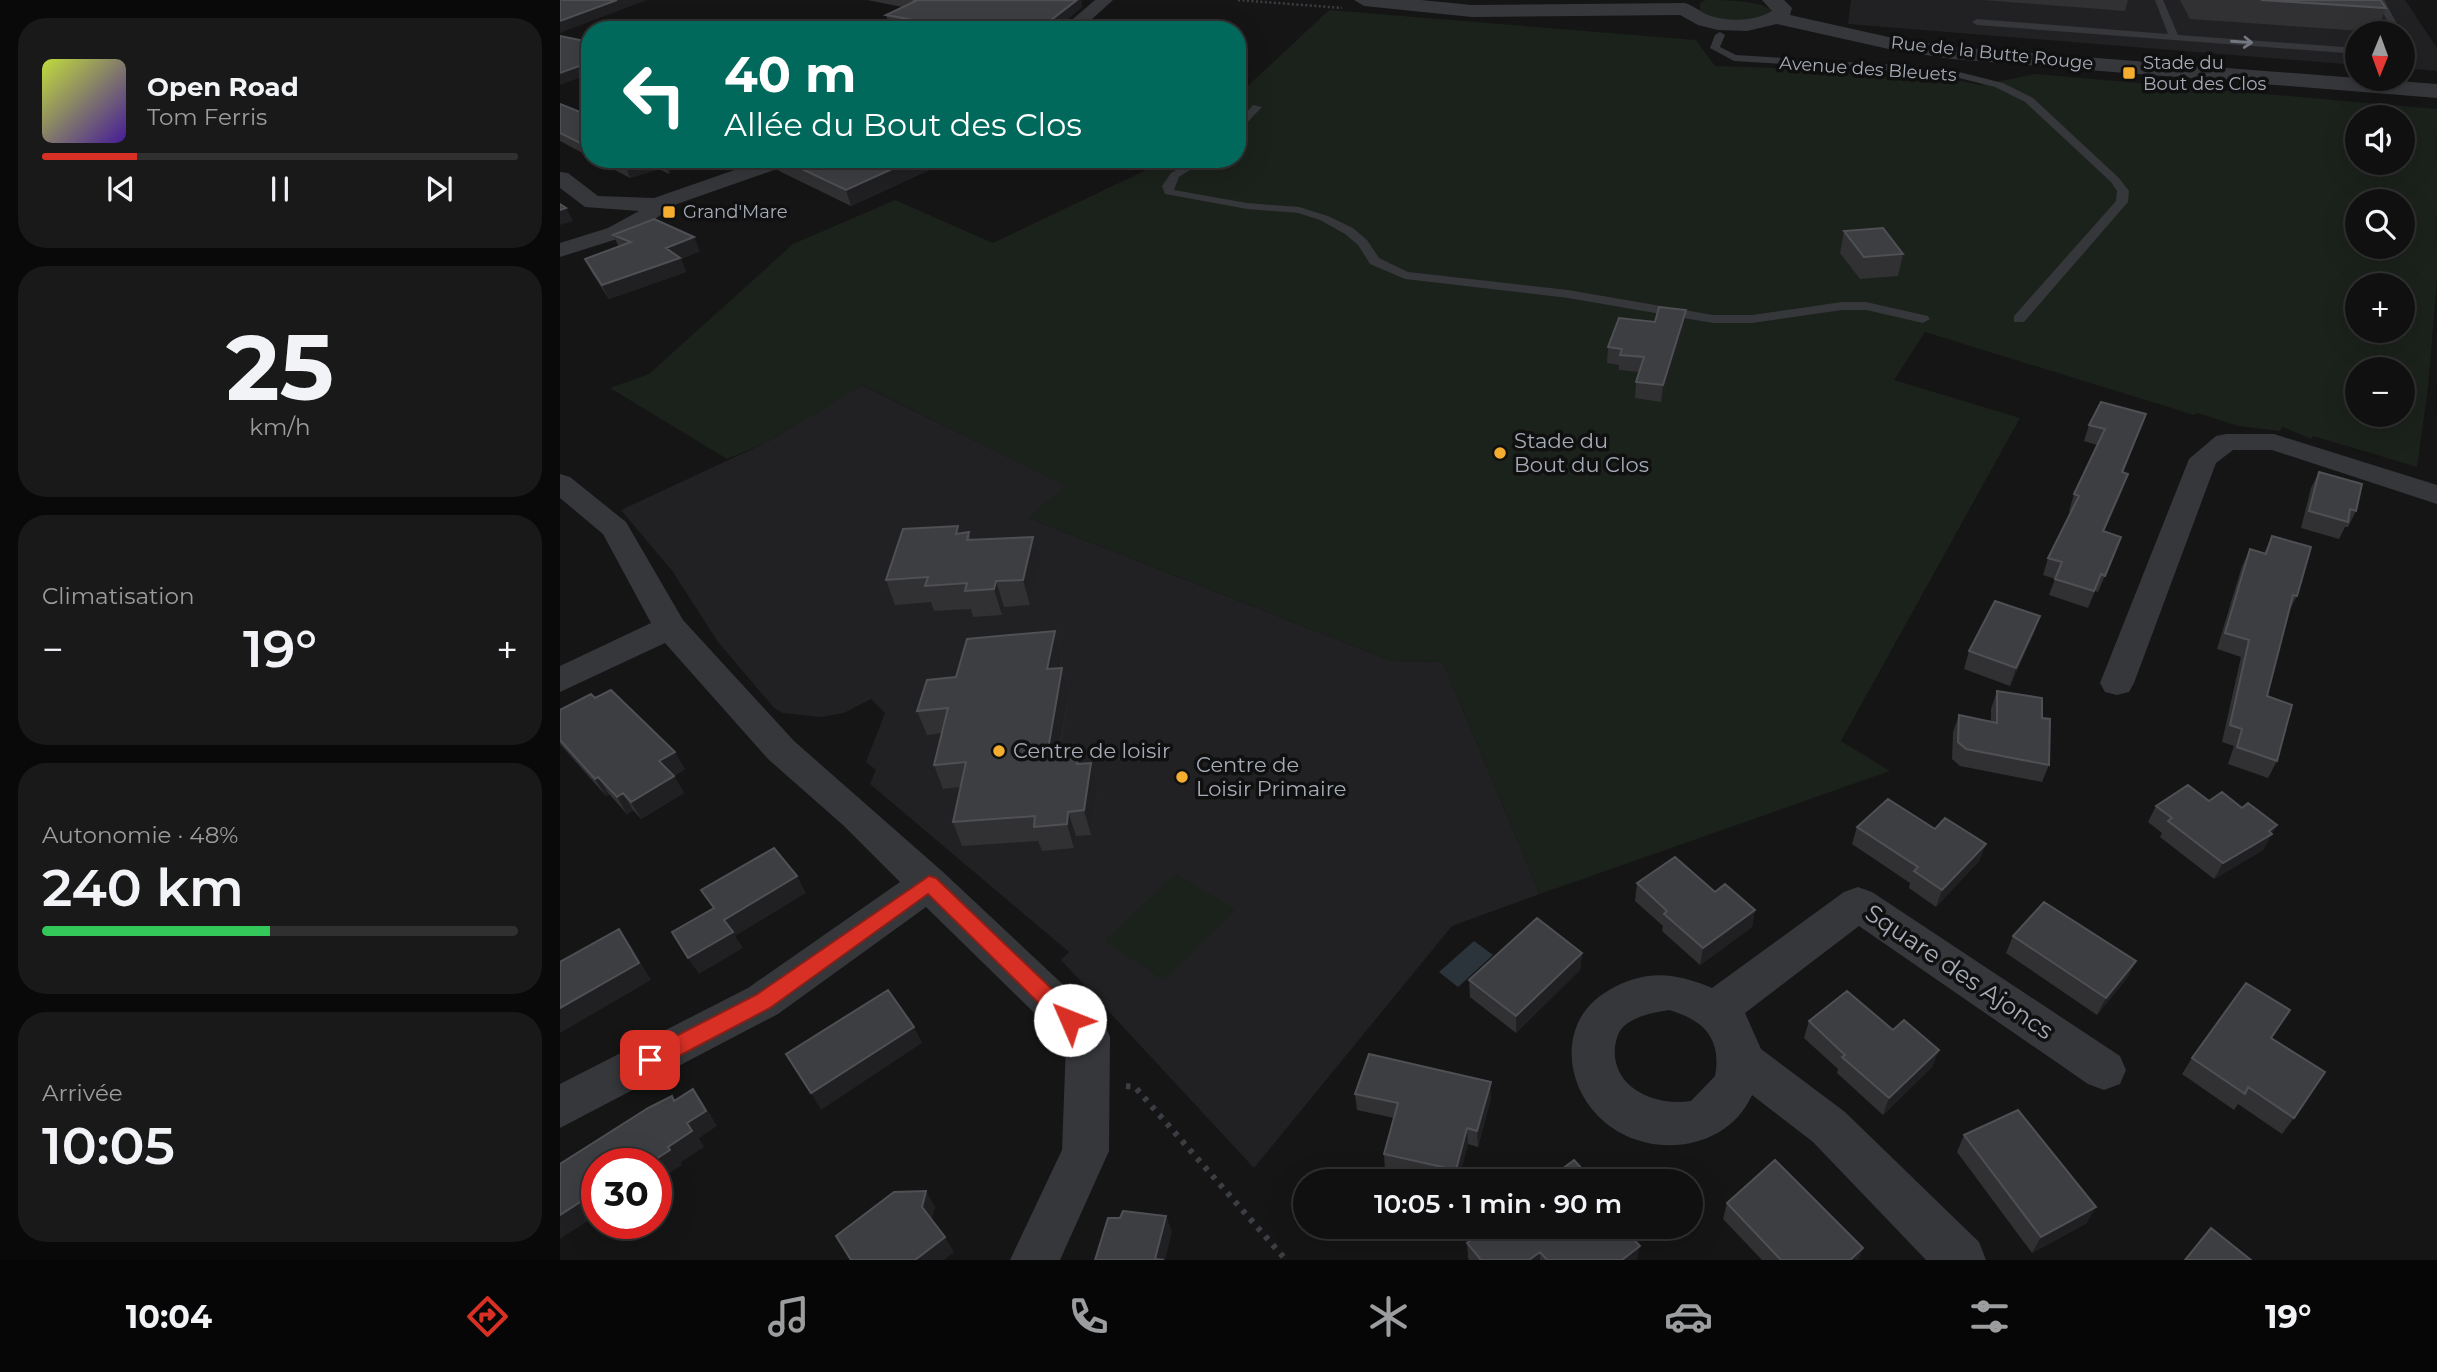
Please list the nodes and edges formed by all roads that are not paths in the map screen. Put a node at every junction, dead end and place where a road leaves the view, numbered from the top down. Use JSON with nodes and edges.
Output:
{"nodes":[{"id":1,"x":1105,"y":0,"type":"edge"},
{"id":2,"x":1364,"y":0,"type":"edge"},
{"id":3,"x":2159,"y":0,"type":"edge"},
{"id":4,"x":2380,"y":0,"type":"edge"},
{"id":5,"x":1379,"y":1,"type":"edge"},
{"id":6,"x":1687,"y":4,"type":"edge"},
{"id":7,"x":1774,"y":9,"type":"edge"},
{"id":8,"x":1080,"y":21,"type":"edge"},
{"id":9,"x":2391,"y":21,"type":"edge"},
{"id":10,"x":1977,"y":22,"type":"dead end"},
{"id":11,"x":1714,"y":29,"type":"junction"},
{"id":12,"x":2174,"y":37,"type":"junction"},
{"id":13,"x":2345,"y":50,"type":"edge"},
{"id":14,"x":2437,"y":90,"type":"edge"},
{"id":15,"x":1257,"y":107,"type":"dead end"},
{"id":16,"x":1246,"y":120,"type":"edge"},
{"id":17,"x":761,"y":168,"type":"edge"},
{"id":18,"x":1187,"y":168,"type":"edge"},
{"id":19,"x":560,"y":178,"type":"edge"},
{"id":20,"x":655,"y":205,"type":"junction"},
{"id":21,"x":560,"y":250,"type":"edge"},
{"id":22,"x":1923,"y":319,"type":"dead end"},
{"id":23,"x":2019,"y":320,"type":"dead end"},
{"id":24,"x":560,"y":484,"type":"edge"},
{"id":25,"x":2437,"y":495,"type":"edge"},
{"id":26,"x":670,"y":627,"type":"junction"},
{"id":27,"x":560,"y":680,"type":"edge"},
{"id":28,"x":2117,"y":684,"type":"dead end"},
{"id":29,"x":929,"y":883,"type":"junction"},
{"id":30,"x":1714,"y":1011,"type":"junction"},
{"id":31,"x":1741,"y":1060,"type":"junction"},
{"id":32,"x":2104,"y":1070,"type":"dead end"},
{"id":33,"x":560,"y":1107,"type":"edge"},
{"id":34,"x":1035,"y":1260,"type":"edge"},
{"id":35,"x":1961,"y":1260,"type":"edge"}],
"edges":[{"from":1,"to":8,"type":"street"},
{"from":2,"to":5,"type":"street"},
{"from":3,"to":12,"type":"lane"},
{"from":4,"to":9,"type":"lane"},
{"from":5,"to":6,"type":"street"},
{"from":6,"to":11,"type":"street"},
{"from":7,"to":11,"type":"street"},
{"from":7,"to":14,"type":"street","name":"Rue de la Butte Rouge"},
{"from":10,"to":12,"type":"lane"},
{"from":11,"to":23,"type":"lane","name":"Avenue des Bleuets"},
{"from":12,"to":13,"type":"lane","one_way":true},
{"from":15,"to":16,"type":"lane"},
{"from":17,"to":20,"type":"street"},
{"from":18,"to":22,"type":"lane"},
{"from":19,"to":20,"type":"street"},
{"from":20,"to":21,"type":"street"},
{"from":24,"to":26,"type":"street"},
{"from":25,"to":28,"type":"street"},
{"from":26,"to":27,"type":"street"},
{"from":26,"to":29,"type":"street"},
{"from":29,"to":33,"type":"street"},
{"from":29,"to":34,"type":"street"},
{"from":30,"to":31,"type":"street"},
{"from":30,"to":31,"type":"street"},
{"from":30,"to":32,"type":"street","name":"Square des Ajoncs"},
{"from":31,"to":35,"type":"street"}]}
